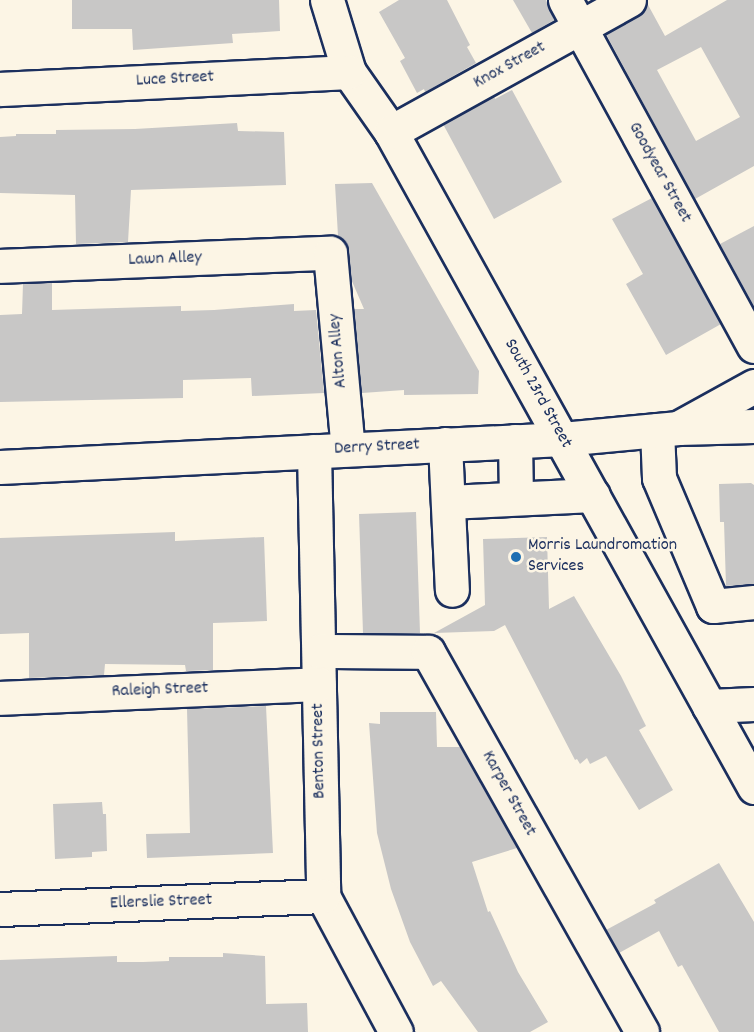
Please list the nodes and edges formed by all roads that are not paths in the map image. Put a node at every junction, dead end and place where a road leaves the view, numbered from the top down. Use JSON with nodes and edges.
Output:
{"nodes":[{"id":1,"x":327,"y":0,"type":"edge"},
{"id":2,"x":629,"y":0,"type":"edge"},
{"id":3,"x":572,"y":14,"type":"edge"},
{"id":4,"x":349,"y":72,"type":"junction"},
{"id":5,"x":0,"y":88,"type":"edge"},
{"id":6,"x":390,"y":132,"type":"junction"},
{"id":7,"x":330,"y":253,"type":"joint"},
{"id":8,"x":0,"y":266,"type":"edge"},
{"id":9,"x":754,"y":346,"type":"edge"},
{"id":10,"x":754,"y":386,"type":"edge"},
{"id":11,"x":754,"y":426,"type":"edge"},
{"id":12,"x":668,"y":429,"type":"junction"},
{"id":13,"x":562,"y":439,"type":"junction"},
{"id":14,"x":515,"y":441,"type":"junction"},
{"id":15,"x":445,"y":444,"type":"junction"},
{"id":16,"x":348,"y":449,"type":"junction"},
{"id":17,"x":314,"y":451,"type":"junction"},
{"id":18,"x":0,"y":467,"type":"edge"},
{"id":19,"x":593,"y":495,"type":"junction"},
{"id":20,"x":516,"y":498,"type":"junction"},
{"id":21,"x":448,"y":502,"type":"junction"},
{"id":22,"x":452,"y":590,"type":"dead end"},
{"id":23,"x":754,"y":602,"type":"edge"},
{"id":24,"x":319,"y":651,"type":"junction"},
{"id":25,"x":320,"y":684,"type":"junction"},
{"id":26,"x":0,"y":698,"type":"edge"},
{"id":27,"x":754,"y":704,"type":"edge"},
{"id":28,"x":709,"y":706,"type":"junction"},
{"id":29,"x":754,"y":787,"type":"edge"},
{"id":30,"x":322,"y":896,"type":"junction"},
{"id":31,"x":0,"y":909,"type":"edge"},
{"id":32,"x":396,"y":1032,"type":"edge"},
{"id":33,"x":642,"y":1032,"type":"edge"}],
"edges":[{"from":1,"to":4,"type":"street","name":"South 23rd Street"},
{"from":2,"to":3,"type":"street","name":"Knox Street"},
{"from":3,"to":6,"type":"street","name":"Knox Street"},
{"from":3,"to":9,"type":"street","name":"Goodyear Street"},
{"from":4,"to":5,"type":"street","name":"Luce Street"},
{"from":4,"to":6,"type":"street","name":"South 23rd Street"},
{"from":6,"to":13,"type":"street","name":"South 23rd Street"},
{"from":7,"to":8,"type":"street","name":"Lawn Alley"},
{"from":7,"to":16,"type":"street","name":"Alton Alley"},
{"from":10,"to":12,"type":"street"},
{"from":11,"to":12,"type":"street","name":"Derry Street"},
{"from":12,"to":13,"type":"street","name":"Derry Street"},
{"from":12,"to":23,"type":"street"},
{"from":13,"to":14,"type":"street","name":"Derry Street"},
{"from":13,"to":19,"type":"street","name":"South 23rd Street"},
{"from":14,"to":15,"type":"street","name":"Derry Street"},
{"from":14,"to":20,"type":"street"},
{"from":15,"to":16,"type":"street","name":"Derry Street"},
{"from":15,"to":21,"type":"street"},
{"from":16,"to":17,"type":"street","name":"Derry Street"},
{"from":17,"to":18,"type":"street","name":"Derry Street"},
{"from":17,"to":24,"type":"street","name":"Benton Street"},
{"from":19,"to":20,"type":"street"},
{"from":19,"to":28,"type":"street","name":"South 23rd Street"},
{"from":20,"to":21,"type":"street"},
{"from":21,"to":22,"type":"street"},
{"from":24,"to":25,"type":"street","name":"Benton Street"},
{"from":24,"to":33,"type":"street","name":"Karper Street"},
{"from":25,"to":26,"type":"street","name":"Raleigh Street"},
{"from":25,"to":30,"type":"street","name":"Benton Street"},
{"from":27,"to":28,"type":"street"},
{"from":28,"to":29,"type":"street","name":"South 23rd Street"},
{"from":30,"to":31,"type":"street","name":"Ellerslie Street"},
{"from":30,"to":32,"type":"street","name":"Benton Street"}]}
